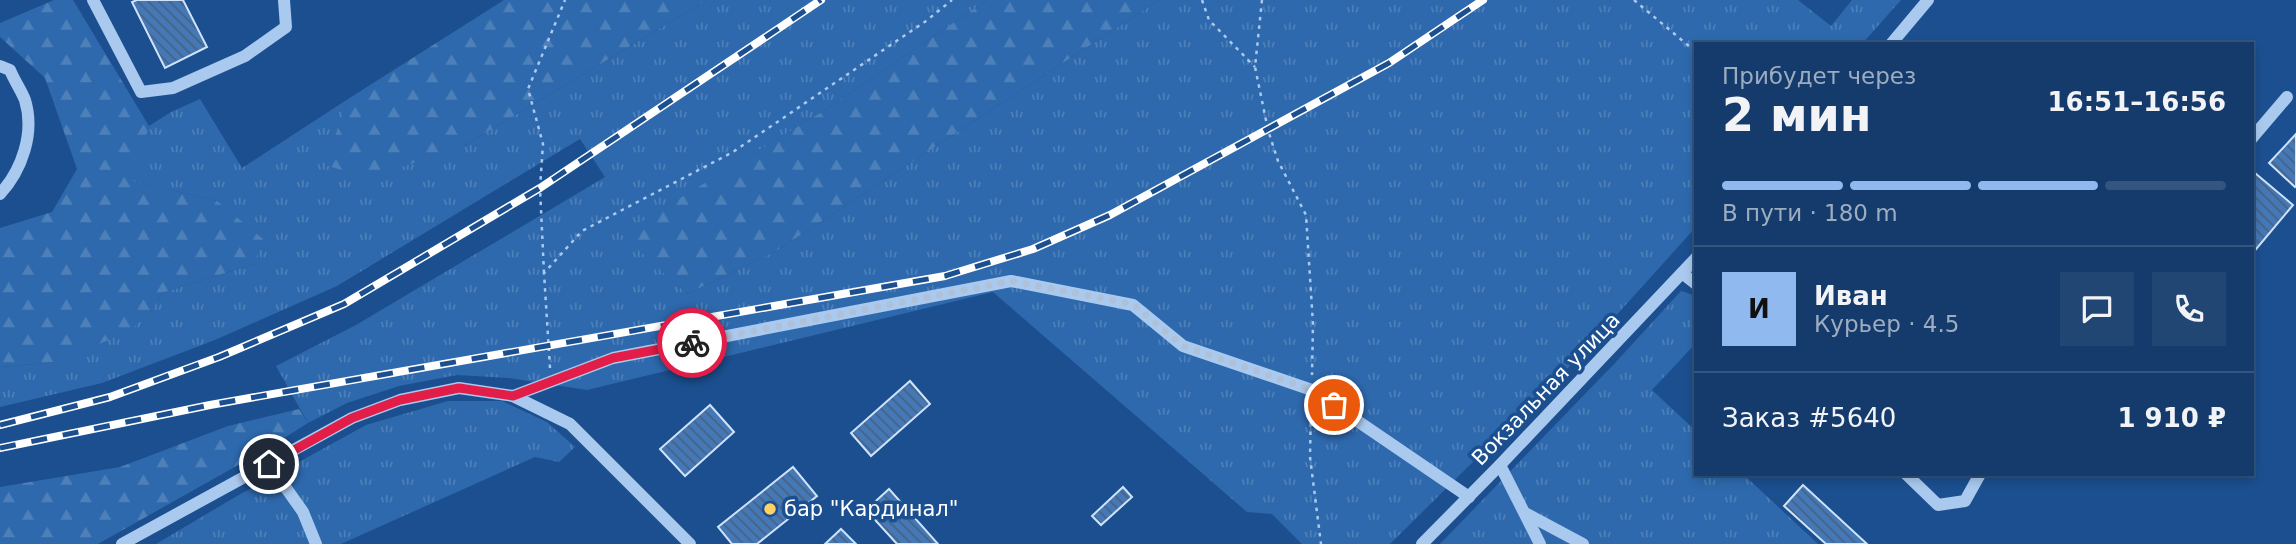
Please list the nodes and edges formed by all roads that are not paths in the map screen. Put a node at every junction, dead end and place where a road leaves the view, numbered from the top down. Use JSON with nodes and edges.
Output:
{"nodes":[{"id":1,"x":93,"y":0,"type":"edge"},
{"id":2,"x":284,"y":0,"type":"edge"},
{"id":3,"x":1927,"y":0,"type":"edge"},
{"id":4,"x":1893,"y":42,"type":"edge"},
{"id":5,"x":0,"y":66,"type":"edge"},
{"id":6,"x":2287,"y":97,"type":"dead end"},
{"id":7,"x":2254,"y":136,"type":"edge"},
{"id":8,"x":0,"y":194,"type":"edge"},
{"id":9,"x":1694,"y":260,"type":"edge"},
{"id":10,"x":1682,"y":273,"type":"junction"},
{"id":11,"x":1694,"y":282,"type":"edge"},
{"id":12,"x":513,"y":396,"type":"junction"},
{"id":13,"x":269,"y":464,"type":"junction"},
{"id":14,"x":1500,"y":465,"type":"junction"},
{"id":15,"x":1908,"y":476,"type":"edge"},
{"id":16,"x":1979,"y":476,"type":"edge"},
{"id":17,"x":1469,"y":497,"type":"junction"},
{"id":18,"x":1524,"y":513,"type":"junction"},
{"id":19,"x":122,"y":544,"type":"edge"},
{"id":20,"x":316,"y":544,"type":"edge"},
{"id":21,"x":690,"y":544,"type":"edge"},
{"id":22,"x":1422,"y":544,"type":"edge"},
{"id":23,"x":1540,"y":544,"type":"edge"},
{"id":24,"x":1583,"y":544,"type":"edge"}],
"edges":[{"from":1,"to":2,"type":"street"},
{"from":3,"to":4,"type":"street"},
{"from":5,"to":8,"type":"street"},
{"from":6,"to":7,"type":"street"},
{"from":9,"to":10,"type":"street","name":"Вокзальная улица"},
{"from":10,"to":11,"type":"street"},
{"from":10,"to":14,"type":"street","name":"Вокзальная улица"},
{"from":12,"to":13,"type":"street"},
{"from":12,"to":17,"type":"street"},
{"from":12,"to":21,"type":"street"},
{"from":13,"to":19,"type":"street"},
{"from":13,"to":20,"type":"street"},
{"from":14,"to":17,"type":"street","name":"Вокзальная улица"},
{"from":14,"to":18,"type":"street"},
{"from":15,"to":16,"type":"street"},
{"from":17,"to":22,"type":"street","name":"Вокзальная улица"},
{"from":18,"to":23,"type":"street"},
{"from":18,"to":24,"type":"street"}]}
